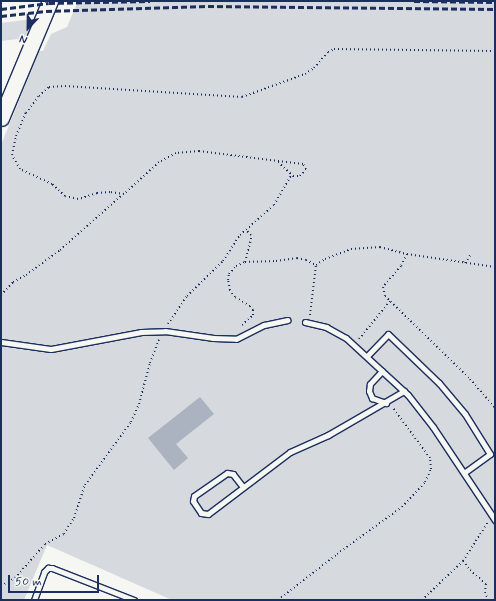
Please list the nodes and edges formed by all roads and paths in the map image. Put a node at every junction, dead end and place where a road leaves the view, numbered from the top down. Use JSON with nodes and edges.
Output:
{"nodes":[{"id":1,"x":50,"y":1,"type":"edge"},
{"id":2,"x":495,"y":51,"type":"edge"},
{"id":3,"x":1,"y":118,"type":"edge"},
{"id":4,"x":278,"y":162,"type":"junction"},
{"id":5,"x":291,"y":175,"type":"junction"},
{"id":6,"x":124,"y":194,"type":"junction"},
{"id":7,"x":246,"y":230,"type":"junction"},
{"id":8,"x":407,"y":254,"type":"junction"},
{"id":9,"x":471,"y":254,"type":"dead end"},
{"id":10,"x":245,"y":262,"type":"junction"},
{"id":11,"x":465,"y":263,"type":"junction"},
{"id":12,"x":316,"y":265,"type":"junction"},
{"id":13,"x":495,"y":268,"type":"edge"},
{"id":14,"x":1,"y":295,"type":"edge"},
{"id":15,"x":390,"y":301,"type":"junction"},
{"id":16,"x":287,"y":320,"type":"dead end"},
{"id":17,"x":307,"y":322,"type":"joint"},
{"id":18,"x":165,"y":330,"type":"junction"},
{"id":19,"x":236,"y":339,"type":"junction"},
{"id":20,"x":1,"y":342,"type":"edge"},
{"id":21,"x":355,"y":345,"type":"junction"},
{"id":22,"x":368,"y":356,"type":"junction"},
{"id":23,"x":382,"y":371,"type":"junction"},
{"id":24,"x":404,"y":391,"type":"junction"},
{"id":25,"x":386,"y":403,"type":"junction"},
{"id":26,"x":495,"y":408,"type":"edge"},
{"id":27,"x":464,"y":473,"type":"junction"},
{"id":28,"x":243,"y":487,"type":"junction"},
{"id":29,"x":494,"y":518,"type":"edge"},
{"id":30,"x":463,"y":561,"type":"junction"},
{"id":31,"x":1,"y":586,"type":"edge"},
{"id":32,"x":34,"y":600,"type":"edge"},
{"id":33,"x":134,"y":600,"type":"edge"},
{"id":34,"x":278,"y":600,"type":"edge"},
{"id":35,"x":422,"y":600,"type":"edge"},
{"id":36,"x":488,"y":600,"type":"edge"}],
"edges":[{"from":1,"to":3,"type":"main road"},
{"from":2,"to":6,"type":"path"},
{"from":4,"to":5,"type":"path"},
{"from":4,"to":5,"type":"path"},
{"from":4,"to":6,"type":"path"},
{"from":5,"to":7,"type":"path"},
{"from":6,"to":14,"type":"path"},
{"from":7,"to":10,"type":"path"},
{"from":7,"to":18,"type":"path"},
{"from":8,"to":11,"type":"path"},
{"from":8,"to":12,"type":"path"},
{"from":8,"to":15,"type":"path"},
{"from":9,"to":11,"type":"path"},
{"from":10,"to":12,"type":"path"},
{"from":10,"to":19,"type":"path"},
{"from":11,"to":13,"type":"path"},
{"from":12,"to":17,"type":"path"},
{"from":15,"to":21,"type":"path"},
{"from":15,"to":26,"type":"path"},
{"from":16,"to":19,"type":"lane"},
{"from":17,"to":21,"type":"lane"},
{"from":18,"to":19,"type":"lane"},
{"from":18,"to":20,"type":"lane"},
{"from":18,"to":31,"type":"path"},
{"from":21,"to":22,"type":"lane"},
{"from":22,"to":23,"type":"lane"},
{"from":22,"to":27,"type":"lane"},
{"from":23,"to":24,"type":"lane"},
{"from":23,"to":25,"type":"lane"},
{"from":24,"to":25,"type":"lane"},
{"from":24,"to":27,"type":"lane"},
{"from":25,"to":28,"type":"lane"},
{"from":25,"to":34,"type":"path"},
{"from":27,"to":29,"type":"lane"},
{"from":28,"to":28,"type":"lane"},
{"from":29,"to":30,"type":"path"},
{"from":30,"to":35,"type":"path"},
{"from":30,"to":36,"type":"path"},
{"from":32,"to":33,"type":"lane"}]}
